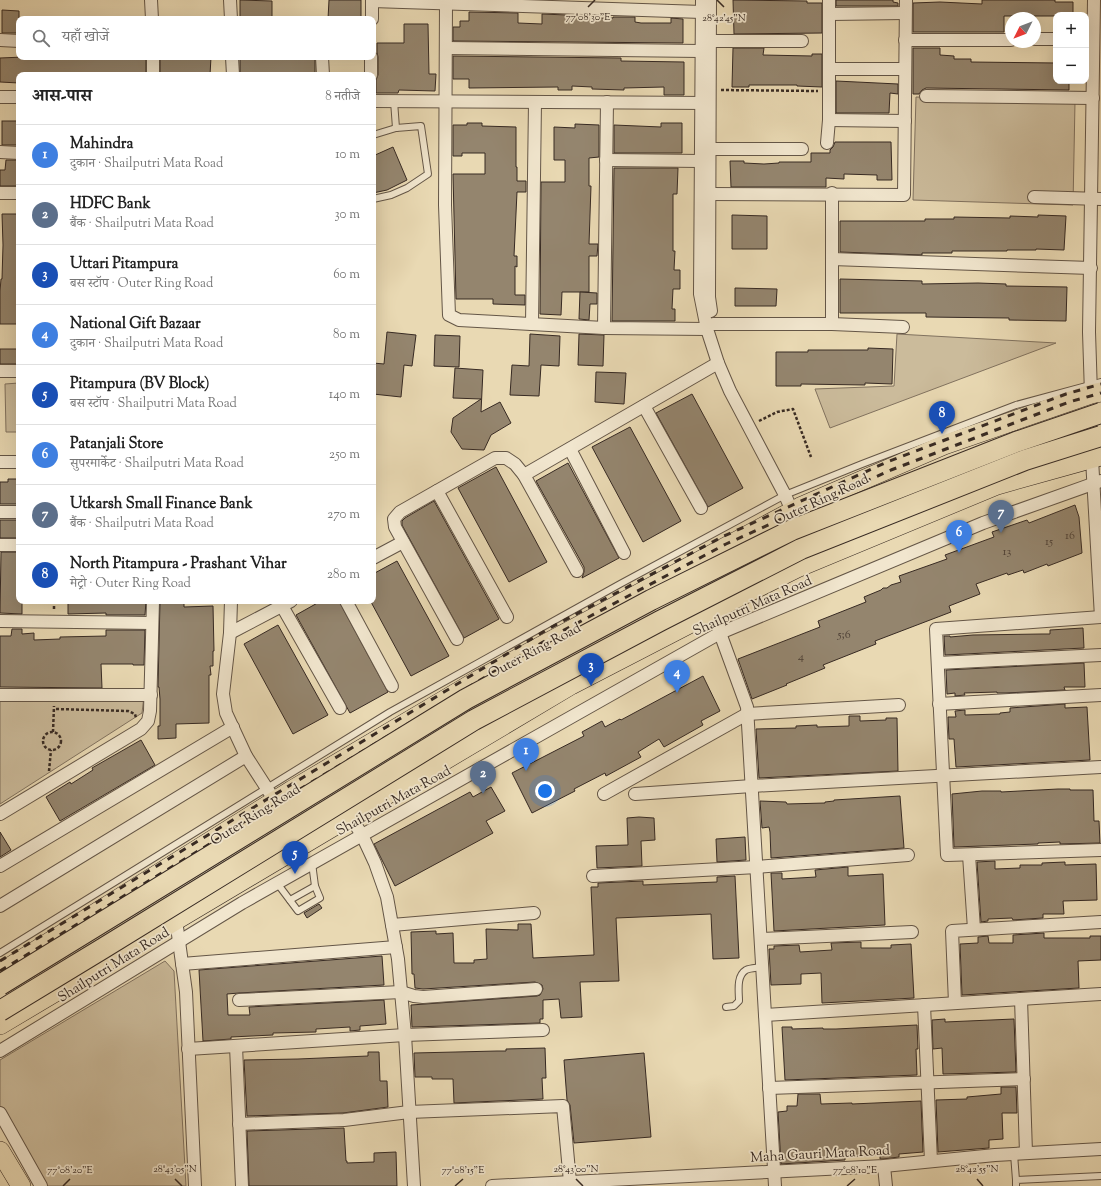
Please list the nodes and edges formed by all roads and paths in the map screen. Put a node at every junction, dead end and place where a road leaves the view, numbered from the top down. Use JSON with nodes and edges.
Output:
{"nodes":[{"id":1,"x":151,"y":0,"type":"edge"},
{"id":2,"x":230,"y":0,"type":"edge"},
{"id":3,"x":710,"y":0,"type":"edge"},
{"id":4,"x":829,"y":0,"type":"edge"},
{"id":5,"x":906,"y":0,"type":"edge"},
{"id":6,"x":1094,"y":0,"type":"edge"},
{"id":7,"x":372,"y":1,"type":"edge"},
{"id":8,"x":462,"y":2,"type":"edge"},
{"id":9,"x":494,"y":3,"type":"edge"},
{"id":10,"x":534,"y":3,"type":"edge"},
{"id":11,"x":446,"y":4,"type":"junction"},
{"id":12,"x":565,"y":4,"type":"edge"},
{"id":13,"x":607,"y":4,"type":"edge"},
{"id":14,"x":641,"y":5,"type":"edge"},
{"id":15,"x":702,"y":6,"type":"edge"},
{"id":16,"x":905,"y":13,"type":"junction"},
{"id":17,"x":830,"y":14,"type":"junction"},
{"id":18,"x":152,"y":16,"type":"edge"},
{"id":19,"x":231,"y":16,"type":"edge"},
{"id":20,"x":372,"y":16,"type":"edge"},
{"id":21,"x":1090,"y":39,"type":"edge"},
{"id":22,"x":0,"y":40,"type":"edge"},
{"id":23,"x":905,"y":40,"type":"junction"},
{"id":24,"x":1005,"y":40,"type":"edge"},
{"id":25,"x":1041,"y":40,"type":"edge"},
{"id":26,"x":1053,"y":40,"type":"edge"},
{"id":27,"x":16,"y":41,"type":"edge"},
{"id":28,"x":710,"y":41,"type":"junction"},
{"id":29,"x":802,"y":41,"type":"dead end"},
{"id":30,"x":446,"y":48,"type":"junction"},
{"id":31,"x":701,"y":51,"type":"junction"},
{"id":32,"x":152,"y":60,"type":"edge"},
{"id":33,"x":232,"y":60,"type":"edge"},
{"id":34,"x":322,"y":60,"type":"edge"},
{"id":35,"x":371,"y":60,"type":"edge"},
{"id":36,"x":829,"y":69,"type":"junction"},
{"id":37,"x":905,"y":70,"type":"junction"},
{"id":38,"x":153,"y":72,"type":"edge"},
{"id":39,"x":233,"y":72,"type":"edge"},
{"id":40,"x":323,"y":72,"type":"edge"},
{"id":41,"x":371,"y":72,"type":"edge"},
{"id":42,"x":710,"y":90,"type":"junction"},
{"id":43,"x":829,"y":91,"type":"junction"},
{"id":44,"x":926,"y":96,"type":"dead end"},
{"id":45,"x":0,"y":97,"type":"edge"},
{"id":46,"x":16,"y":97,"type":"edge"},
{"id":47,"x":1093,"y":98,"type":"junction"},
{"id":48,"x":376,"y":100,"type":"edge"},
{"id":49,"x":394,"y":101,"type":"junction"},
{"id":50,"x":445,"y":101,"type":"junction"},
{"id":51,"x":535,"y":102,"type":"junction"},
{"id":52,"x":607,"y":102,"type":"junction"},
{"id":53,"x":706,"y":103,"type":"junction"},
{"id":54,"x":829,"y":120,"type":"junction"},
{"id":55,"x":905,"y":121,"type":"junction"},
{"id":56,"x":1097,"y":122,"type":"edge"},
{"id":57,"x":396,"y":128,"type":"junction"},
{"id":58,"x":376,"y":134,"type":"edge"},
{"id":59,"x":827,"y":144,"type":"dead end"},
{"id":60,"x":802,"y":148,"type":"dead end"},
{"id":61,"x":710,"y":149,"type":"junction"},
{"id":62,"x":0,"y":152,"type":"edge"},
{"id":63,"x":16,"y":153,"type":"edge"},
{"id":64,"x":606,"y":160,"type":"junction"},
{"id":65,"x":700,"y":161,"type":"junction"},
{"id":66,"x":0,"y":193,"type":"edge"},
{"id":67,"x":16,"y":193,"type":"edge"},
{"id":68,"x":832,"y":193,"type":"junction"},
{"id":69,"x":709,"y":194,"type":"junction"},
{"id":70,"x":1034,"y":197,"type":"dead end"},
{"id":71,"x":376,"y":198,"type":"edge"},
{"id":72,"x":1096,"y":199,"type":"edge"},
{"id":73,"x":832,"y":259,"type":"junction"},
{"id":74,"x":1094,"y":261,"type":"edge"},
{"id":75,"x":532,"y":324,"type":"junction"},
{"id":76,"x":832,"y":324,"type":"junction"},
{"id":77,"x":710,"y":326,"type":"junction"},
{"id":78,"x":903,"y":327,"type":"dead end"},
{"id":79,"x":604,"y":328,"type":"junction"},
{"id":80,"x":718,"y":363,"type":"junction"},
{"id":81,"x":0,"y":371,"type":"edge"},
{"id":82,"x":16,"y":371,"type":"edge"},
{"id":83,"x":1096,"y":388,"type":"edge"},
{"id":84,"x":644,"y":406,"type":"junction"},
{"id":85,"x":1101,"y":413,"type":"edge"},
{"id":86,"x":755,"y":423,"type":"junction"},
{"id":87,"x":1101,"y":436,"type":"edge"},
{"id":88,"x":570,"y":449,"type":"junction"},
{"id":89,"x":811,"y":457,"type":"dead end"},
{"id":90,"x":1096,"y":458,"type":"edge"},
{"id":91,"x":911,"y":459,"type":"junction"},
{"id":92,"x":0,"y":462,"type":"edge"},
{"id":93,"x":16,"y":462,"type":"edge"},
{"id":94,"x":524,"y":475,"type":"junction"},
{"id":95,"x":1097,"y":482,"type":"edge"},
{"id":96,"x":437,"y":491,"type":"junction"},
{"id":97,"x":792,"y":502,"type":"junction"},
{"id":98,"x":701,"y":508,"type":"dead end"},
{"id":99,"x":0,"y":512,"type":"edge"},
{"id":100,"x":16,"y":512,"type":"edge"},
{"id":101,"x":929,"y":513,"type":"junction"},
{"id":102,"x":403,"y":542,"type":"junction"},
{"id":103,"x":0,"y":545,"type":"edge"},
{"id":104,"x":16,"y":545,"type":"edge"},
{"id":105,"x":1099,"y":550,"type":"edge"},
{"id":106,"x":624,"y":553,"type":"dead end"},
{"id":107,"x":376,"y":556,"type":"edge"},
{"id":108,"x":577,"y":571,"type":"dead end"},
{"id":109,"x":630,"y":598,"type":"junction"},
{"id":110,"x":54,"y":604,"type":"edge"},
{"id":111,"x":153,"y":604,"type":"edge"},
{"id":112,"x":231,"y":604,"type":"edge"},
{"id":113,"x":286,"y":604,"type":"edge"},
{"id":114,"x":348,"y":604,"type":"edge"},
{"id":115,"x":54,"y":610,"type":"dead end"},
{"id":116,"x":714,"y":611,"type":"junction"},
{"id":117,"x":507,"y":617,"type":"dead end"},
{"id":118,"x":1101,"y":617,"type":"edge"},
{"id":119,"x":0,"y":621,"type":"edge"},
{"id":120,"x":152,"y":623,"type":"junction"},
{"id":121,"x":230,"y":633,"type":"junction"},
{"id":122,"x":720,"y":633,"type":"junction"},
{"id":123,"x":457,"y":639,"type":"dead end"},
{"id":124,"x":652,"y":643,"type":"junction"},
{"id":125,"x":1101,"y":655,"type":"edge"},
{"id":126,"x":938,"y":663,"type":"junction"},
{"id":127,"x":392,"y":686,"type":"dead end"},
{"id":128,"x":0,"y":695,"type":"edge"},
{"id":129,"x":54,"y":695,"type":"junction"},
{"id":130,"x":150,"y":695,"type":"junction"},
{"id":131,"x":1101,"y":695,"type":"edge"},
{"id":132,"x":939,"y":704,"type":"junction"},
{"id":133,"x":899,"y":705,"type":"dead end"},
{"id":134,"x":340,"y":708,"type":"dead end"},
{"id":135,"x":54,"y":709,"type":"junction"},
{"id":136,"x":747,"y":714,"type":"junction"},
{"id":137,"x":135,"y":722,"type":"dead end"},
{"id":138,"x":233,"y":727,"type":"junction"},
{"id":139,"x":53,"y":732,"type":"junction"},
{"id":140,"x":51,"y":750,"type":"junction"},
{"id":141,"x":246,"y":756,"type":"junction"},
{"id":142,"x":1101,"y":767,"type":"edge"},
{"id":143,"x":56,"y":768,"type":"dead end"},
{"id":144,"x":942,"y":776,"type":"junction"},
{"id":145,"x":752,"y":786,"type":"junction"},
{"id":146,"x":604,"y":794,"type":"dead end"},
{"id":147,"x":635,"y":794,"type":"dead end"},
{"id":148,"x":271,"y":795,"type":"junction"},
{"id":149,"x":0,"y":814,"type":"edge"},
{"id":150,"x":350,"y":816,"type":"junction"},
{"id":151,"x":362,"y":835,"type":"junction"},
{"id":152,"x":1101,"y":850,"type":"edge"},
{"id":153,"x":908,"y":855,"type":"dead end"},
{"id":154,"x":969,"y":855,"type":"junction"},
{"id":155,"x":312,"y":863,"type":"junction"},
{"id":156,"x":0,"y":866,"type":"edge"},
{"id":157,"x":757,"y":867,"type":"junction"},
{"id":158,"x":593,"y":876,"type":"dead end"},
{"id":159,"x":277,"y":884,"type":"junction"},
{"id":160,"x":315,"y":886,"type":"junction"},
{"id":161,"x":231,"y":888,"type":"junction"},
{"id":162,"x":128,"y":893,"type":"junction"},
{"id":163,"x":290,"y":900,"type":"junction"},
{"id":164,"x":242,"y":903,"type":"junction"},
{"id":165,"x":0,"y":906,"type":"edge"},
{"id":166,"x":534,"y":912,"type":"dead end"},
{"id":167,"x":176,"y":920,"type":"junction"},
{"id":168,"x":1101,"y":922,"type":"edge"},
{"id":169,"x":392,"y":925,"type":"junction"},
{"id":170,"x":974,"y":929,"type":"junction"},
{"id":171,"x":912,"y":932,"type":"dead end"},
{"id":172,"x":152,"y":934,"type":"junction"},
{"id":173,"x":761,"y":939,"type":"junction"},
{"id":174,"x":179,"y":941,"type":"junction"},
{"id":175,"x":396,"y":947,"type":"junction"},
{"id":176,"x":0,"y":953,"type":"edge"},
{"id":177,"x":182,"y":964,"type":"junction"},
{"id":178,"x":762,"y":967,"type":"junction"},
{"id":179,"x":0,"y":973,"type":"edge"},
{"id":180,"x":0,"y":985,"type":"edge"},
{"id":181,"x":536,"y":989,"type":"dead end"},
{"id":182,"x":401,"y":992,"type":"junction"},
{"id":183,"x":1101,"y":994,"type":"edge"},
{"id":184,"x":1021,"y":999,"type":"junction"},
{"id":185,"x":239,"y":1000,"type":"dead end"},
{"id":186,"x":955,"y":1003,"type":"junction"},
{"id":187,"x":924,"y":1005,"type":"junction"},
{"id":188,"x":726,"y":1007,"type":"dead end"},
{"id":189,"x":0,"y":1011,"type":"edge"},
{"id":190,"x":765,"y":1015,"type":"junction"},
{"id":191,"x":0,"y":1025,"type":"edge"},
{"id":192,"x":543,"y":1030,"type":"dead end"},
{"id":193,"x":405,"y":1034,"type":"junction"},
{"id":194,"x":236,"y":1046,"type":"junction"},
{"id":195,"x":188,"y":1049,"type":"junction"},
{"id":196,"x":0,"y":1051,"type":"edge"},
{"id":197,"x":1024,"y":1079,"type":"junction"},
{"id":198,"x":927,"y":1082,"type":"junction"},
{"id":199,"x":769,"y":1088,"type":"junction"},
{"id":200,"x":409,"y":1112,"type":"junction"},
{"id":201,"x":0,"y":1113,"type":"edge"},
{"id":202,"x":239,"y":1124,"type":"junction"},
{"id":203,"x":1101,"y":1149,"type":"edge"},
{"id":204,"x":0,"y":1151,"type":"edge"},
{"id":205,"x":1014,"y":1154,"type":"junction"},
{"id":206,"x":1026,"y":1154,"type":"junction"},
{"id":207,"x":931,"y":1161,"type":"junction"},
{"id":208,"x":884,"y":1166,"type":"junction"},
{"id":209,"x":774,"y":1171,"type":"junction"},
{"id":210,"x":1101,"y":1176,"type":"edge"},
{"id":211,"x":1053,"y":1178,"type":"junction"},
{"id":212,"x":574,"y":1183,"type":"edge"},
{"id":213,"x":613,"y":1183,"type":"edge"},
{"id":214,"x":1016,"y":1183,"type":"edge"},
{"id":215,"x":20,"y":1186,"type":"edge"},
{"id":216,"x":41,"y":1186,"type":"edge"},
{"id":217,"x":195,"y":1186,"type":"edge"},
{"id":218,"x":242,"y":1186,"type":"edge"},
{"id":219,"x":414,"y":1186,"type":"edge"},
{"id":220,"x":492,"y":1186,"type":"edge"},
{"id":221,"x":775,"y":1186,"type":"edge"},
{"id":222,"x":886,"y":1186,"type":"edge"},
{"id":223,"x":1054,"y":1186,"type":"edge"}],
"edges":[{"from":1,"to":18,"type":"street"},
{"from":2,"to":19,"type":"street"},
{"from":3,"to":28,"type":"street"},
{"from":4,"to":17,"type":"street"},
{"from":5,"to":16,"type":"street"},
{"from":6,"to":21,"type":"street"},
{"from":7,"to":11,"type":"street"},
{"from":7,"to":20,"type":"street"},
{"from":8,"to":9,"type":"street"},
{"from":8,"to":11,"type":"street"},
{"from":9,"to":10,"type":"street"},
{"from":10,"to":12,"type":"street"},
{"from":11,"to":30,"type":"street"},
{"from":12,"to":13,"type":"street"},
{"from":13,"to":14,"type":"street"},
{"from":14,"to":15,"type":"street"},
{"from":15,"to":31,"type":"street"},
{"from":16,"to":17,"type":"street"},
{"from":16,"to":23,"type":"street"},
{"from":17,"to":36,"type":"street"},
{"from":21,"to":47,"type":"street"},
{"from":22,"to":27,"type":"street"},
{"from":23,"to":24,"type":"street"},
{"from":23,"to":37,"type":"street"},
{"from":25,"to":26,"type":"street"},
{"from":28,"to":29,"type":"street"},
{"from":28,"to":42,"type":"street"},
{"from":30,"to":31,"type":"street"},
{"from":30,"to":50,"type":"street"},
{"from":31,"to":53,"type":"street"},
{"from":32,"to":38,"type":"street"},
{"from":33,"to":39,"type":"street"},
{"from":34,"to":40,"type":"street"},
{"from":35,"to":41,"type":"street"},
{"from":36,"to":37,"type":"street"},
{"from":36,"to":43,"type":"street"},
{"from":37,"to":55,"type":"street"},
{"from":42,"to":43,"type":"path"},
{"from":42,"to":53,"type":"street"},
{"from":43,"to":54,"type":"street"},
{"from":44,"to":47,"type":"street"},
{"from":45,"to":46,"type":"street"},
{"from":47,"to":56,"type":"street"},
{"from":48,"to":49,"type":"street"},
{"from":49,"to":50,"type":"street"},
{"from":49,"to":57,"type":"lane"},
{"from":50,"to":51,"type":"street"},
{"from":50,"to":75,"type":"street"},
{"from":51,"to":52,"type":"street"},
{"from":51,"to":75,"type":"street"},
{"from":52,"to":53,"type":"street"},
{"from":52,"to":64,"type":"street"},
{"from":53,"to":61,"type":"street"},
{"from":53,"to":65,"type":"street"},
{"from":54,"to":55,"type":"street"},
{"from":54,"to":59,"type":"street"},
{"from":55,"to":68,"type":"street"},
{"from":56,"to":72,"type":"street"},
{"from":57,"to":58,"type":"lane"},
{"from":57,"to":71,"type":"lane"},
{"from":60,"to":61,"type":"street"},
{"from":61,"to":69,"type":"street"},
{"from":62,"to":63,"type":"street"},
{"from":64,"to":65,"type":"street"},
{"from":64,"to":79,"type":"street"},
{"from":65,"to":77,"type":"street"},
{"from":66,"to":67,"type":"street"},
{"from":68,"to":69,"type":"street"},
{"from":68,"to":73,"type":"street"},
{"from":69,"to":77,"type":"street"},
{"from":70,"to":72,"type":"street"},
{"from":72,"to":74,"type":"street"},
{"from":73,"to":74,"type":"street"},
{"from":73,"to":76,"type":"street"},
{"from":74,"to":83,"type":"street"},
{"from":75,"to":79,"type":"street"},
{"from":76,"to":77,"type":"street"},
{"from":76,"to":78,"type":"street"},
{"from":77,"to":79,"type":"street"},
{"from":77,"to":80,"type":"street"},
{"from":77,"to":86,"type":"street"},
{"from":80,"to":84,"type":"street"},
{"from":80,"to":97,"type":"street"},
{"from":81,"to":82,"type":"street"},
{"from":83,"to":91,"type":"main road","name":"Outer Ring Road"},
{"from":83,"to":97,"type":"lane"},
{"from":84,"to":88,"type":"street"},
{"from":84,"to":98,"type":"street"},
{"from":85,"to":180,"type":"highway","name":"Outer Ring Road","bridge":true},
{"from":86,"to":89,"type":"path"},
{"from":86,"to":97,"type":"street"},
{"from":87,"to":189,"type":"highway","bridge":true},
{"from":88,"to":94,"type":"street"},
{"from":88,"to":106,"type":"street"},
{"from":90,"to":95,"type":"street"},
{"from":90,"to":101,"type":"main road"},
{"from":91,"to":97,"type":"main road","name":"Outer Ring Road"},
{"from":91,"to":101,"type":"main road"},
{"from":92,"to":93,"type":"street"},
{"from":94,"to":96,"type":"street"},
{"from":94,"to":108,"type":"street"},
{"from":95,"to":105,"type":"street"},
{"from":95,"to":122,"type":"street","name":"Shailputri Mata Road"},
{"from":96,"to":102,"type":"street"},
{"from":96,"to":117,"type":"street"},
{"from":97,"to":109,"type":"main road","name":"Outer Ring Road"},
{"from":97,"to":148,"type":"lane"},
{"from":99,"to":100,"type":"street"},
{"from":101,"to":116,"type":"main road"},
{"from":102,"to":107,"type":"street"},
{"from":102,"to":123,"type":"street"},
{"from":103,"to":104,"type":"street"},
{"from":105,"to":118,"type":"street"},
{"from":109,"to":124,"type":"main road"},
{"from":109,"to":148,"type":"main road","name":"Outer Ring Road"},
{"from":110,"to":115,"type":"path"},
{"from":111,"to":120,"type":"street"},
{"from":112,"to":121,"type":"street"},
{"from":113,"to":121,"type":"street"},
{"from":113,"to":134,"type":"street"},
{"from":114,"to":127,"type":"street"},
{"from":116,"to":122,"type":"street"},
{"from":116,"to":124,"type":"main road"},
{"from":118,"to":126,"type":"street"},
{"from":119,"to":120,"type":"street"},
{"from":120,"to":130,"type":"street"},
{"from":121,"to":138,"type":"street"},
{"from":122,"to":136,"type":"street"},
{"from":122,"to":151,"type":"street","name":"Shailputri Mata Road"},
{"from":124,"to":150,"type":"main road"},
{"from":125,"to":126,"type":"street"},
{"from":126,"to":132,"type":"street"},
{"from":128,"to":129,"type":"street"},
{"from":129,"to":130,"type":"street"},
{"from":129,"to":135,"type":"path"},
{"from":130,"to":149,"type":"street"},
{"from":131,"to":132,"type":"street"},
{"from":132,"to":144,"type":"street"},
{"from":133,"to":136,"type":"street"},
{"from":135,"to":137,"type":"path"},
{"from":135,"to":139,"type":"path"},
{"from":136,"to":145,"type":"street"},
{"from":136,"to":146,"type":"street"},
{"from":138,"to":141,"type":"street"},
{"from":138,"to":156,"type":"street"},
{"from":139,"to":140,"type":"path"},
{"from":139,"to":140,"type":"path"},
{"from":140,"to":143,"type":"path"},
{"from":141,"to":148,"type":"street"},
{"from":141,"to":165,"type":"street"},
{"from":142,"to":144,"type":"street"},
{"from":144,"to":145,"type":"street"},
{"from":144,"to":154,"type":"street"},
{"from":145,"to":147,"type":"street"},
{"from":145,"to":157,"type":"street"},
{"from":148,"to":162,"type":"main road","name":"Outer Ring Road"},
{"from":148,"to":176,"type":"lane"},
{"from":150,"to":151,"type":"street"},
{"from":150,"to":161,"type":"main road"},
{"from":151,"to":155,"type":"street","name":"Shailputri Mata Road"},
{"from":151,"to":169,"type":"street"},
{"from":152,"to":154,"type":"street"},
{"from":153,"to":157,"type":"street"},
{"from":154,"to":170,"type":"street"},
{"from":155,"to":159,"type":"street","name":"Shailputri Mata Road"},
{"from":155,"to":160,"type":"lane"},
{"from":157,"to":158,"type":"street"},
{"from":157,"to":173,"type":"street"},
{"from":159,"to":163,"type":"lane"},
{"from":159,"to":164,"type":"street","name":"Shailputri Mata Road"},
{"from":160,"to":163,"type":"lane"},
{"from":160,"to":163,"type":"lane"},
{"from":161,"to":164,"type":"street"},
{"from":161,"to":167,"type":"main road"},
{"from":162,"to":172,"type":"main road"},
{"from":162,"to":179,"type":"main road","name":"Outer Ring Road"},
{"from":164,"to":174,"type":"street","name":"Shailputri Mata Road"},
{"from":166,"to":169,"type":"street"},
{"from":167,"to":172,"type":"main road"},
{"from":167,"to":174,"type":"street"},
{"from":168,"to":170,"type":"street"},
{"from":169,"to":175,"type":"street"},
{"from":170,"to":186,"type":"street"},
{"from":171,"to":173,"type":"street"},
{"from":172,"to":191,"type":"main road"},
{"from":173,"to":178,"type":"street"},
{"from":174,"to":177,"type":"street"},
{"from":174,"to":196,"type":"street","name":"Shailputri Mata Road"},
{"from":175,"to":177,"type":"street"},
{"from":175,"to":182,"type":"street"},
{"from":177,"to":195,"type":"street"},
{"from":178,"to":188,"type":"lane"},
{"from":178,"to":190,"type":"street"},
{"from":181,"to":182,"type":"street"},
{"from":182,"to":185,"type":"street"},
{"from":182,"to":193,"type":"street"},
{"from":183,"to":184,"type":"street"},
{"from":184,"to":186,"type":"street"},
{"from":184,"to":197,"type":"street"},
{"from":186,"to":187,"type":"street"},
{"from":187,"to":190,"type":"street"},
{"from":187,"to":198,"type":"street"},
{"from":190,"to":199,"type":"street"},
{"from":192,"to":193,"type":"street"},
{"from":193,"to":194,"type":"street"},
{"from":193,"to":200,"type":"street"},
{"from":194,"to":195,"type":"street"},
{"from":194,"to":202,"type":"street"},
{"from":195,"to":217,"type":"street"},
{"from":197,"to":198,"type":"street"},
{"from":197,"to":206,"type":"street"},
{"from":198,"to":199,"type":"street"},
{"from":198,"to":207,"type":"street"},
{"from":199,"to":209,"type":"street"},
{"from":200,"to":202,"type":"street"},
{"from":200,"to":212,"type":"street"},
{"from":200,"to":219,"type":"street"},
{"from":201,"to":216,"type":"street"},
{"from":202,"to":218,"type":"street"},
{"from":203,"to":206,"type":"street","name":"Maha Gauri Mata Road"},
{"from":204,"to":215,"type":"main road"},
{"from":205,"to":206,"type":"street","name":"Maha Gauri Mata Road"},
{"from":205,"to":207,"type":"street","name":"Maha Gauri Mata Road"},
{"from":205,"to":214,"type":"lane"},
{"from":207,"to":208,"type":"street","name":"Maha Gauri Mata Road"},
{"from":208,"to":209,"type":"street","name":"Maha Gauri Mata Road"},
{"from":208,"to":222,"type":"street"},
{"from":209,"to":213,"type":"street","name":"Maha Gauri Mata Road"},
{"from":209,"to":221,"type":"street"},
{"from":210,"to":211,"type":"lane"},
{"from":211,"to":214,"type":"lane"},
{"from":211,"to":223,"type":"lane"},
{"from":212,"to":213,"type":"street","name":"Maha Gauri Mata Road"},
{"from":212,"to":220,"type":"street","name":"Maha Gauri Mata Road"}]}
